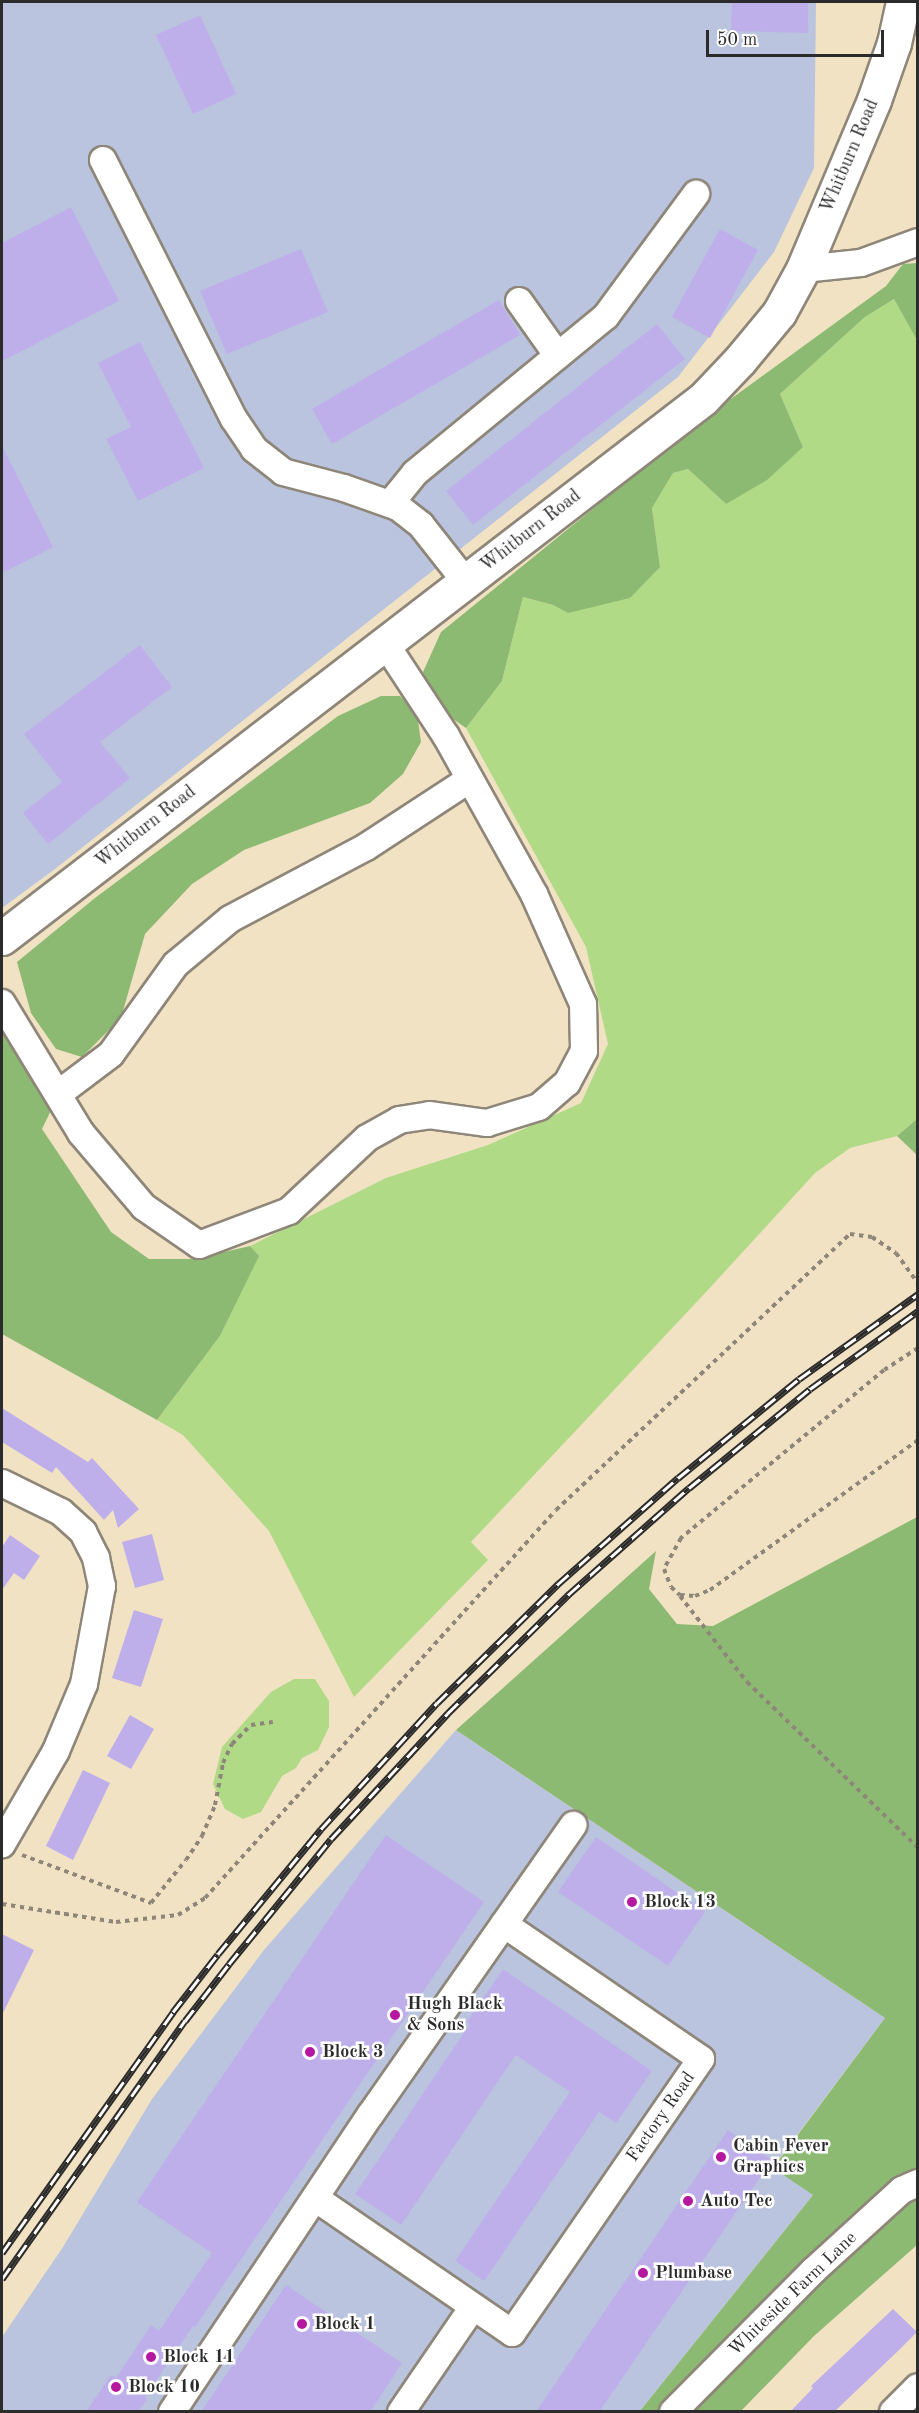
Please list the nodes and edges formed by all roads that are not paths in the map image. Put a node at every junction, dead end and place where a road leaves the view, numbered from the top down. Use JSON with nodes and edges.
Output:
{"nodes":[{"id":1,"x":903,"y":2,"type":"edge"},
{"id":2,"x":103,"y":160,"type":"dead end"},
{"id":3,"x":696,"y":194,"type":"dead end"},
{"id":4,"x":918,"y":243,"type":"edge"},
{"id":5,"x":803,"y":269,"type":"junction"},
{"id":6,"x":519,"y":301,"type":"dead end"},
{"id":7,"x":558,"y":356,"type":"junction"},
{"id":8,"x":390,"y":504,"type":"junction"},
{"id":9,"x":465,"y":581,"type":"junction"},
{"id":10,"x":385,"y":643,"type":"junction"},
{"id":11,"x":470,"y":779,"type":"junction"},
{"id":12,"x":2,"y":938,"type":"edge"},
{"id":13,"x":2,"y":1003,"type":"edge"},
{"id":14,"x":58,"y":1094,"type":"junction"},
{"id":15,"x":2,"y":1483,"type":"edge"},
{"id":16,"x":573,"y":1825,"type":"dead end"},
{"id":17,"x":7,"y":1848,"type":"edge"},
{"id":18,"x":504,"y":1924,"type":"junction"},
{"id":19,"x":918,"y":2183,"type":"edge"},
{"id":20,"x":315,"y":2198,"type":"junction"},
{"id":21,"x":473,"y":2307,"type":"junction"},
{"id":22,"x":918,"y":2387,"type":"edge"},
{"id":23,"x":172,"y":2412,"type":"edge"},
{"id":24,"x":401,"y":2412,"type":"edge"},
{"id":25,"x":673,"y":2412,"type":"edge"},
{"id":26,"x":893,"y":2412,"type":"edge"}],
"edges":[{"from":1,"to":5,"type":"main road","name":"Whitburn Road"},
{"from":2,"to":8,"type":"street"},
{"from":3,"to":7,"type":"street"},
{"from":4,"to":5,"type":"street"},
{"from":5,"to":9,"type":"main road","name":"Whitburn Road"},
{"from":6,"to":7,"type":"street"},
{"from":7,"to":8,"type":"street"},
{"from":8,"to":9,"type":"street"},
{"from":9,"to":10,"type":"main road","name":"Whitburn Road"},
{"from":10,"to":11,"type":"street"},
{"from":10,"to":12,"type":"main road","name":"Whitburn Road"},
{"from":11,"to":14,"type":"street"},
{"from":11,"to":14,"type":"street"},
{"from":13,"to":14,"type":"street"},
{"from":15,"to":17,"type":"street"},
{"from":16,"to":18,"type":"street"},
{"from":18,"to":20,"type":"street"},
{"from":18,"to":21,"type":"street","name":"Factory Road"},
{"from":19,"to":25,"type":"street","name":"Whiteside Farm Lane"},
{"from":20,"to":21,"type":"street","name":"Factory Road"},
{"from":20,"to":23,"type":"street"},
{"from":21,"to":24,"type":"street"},
{"from":22,"to":26,"type":"street"}]}
